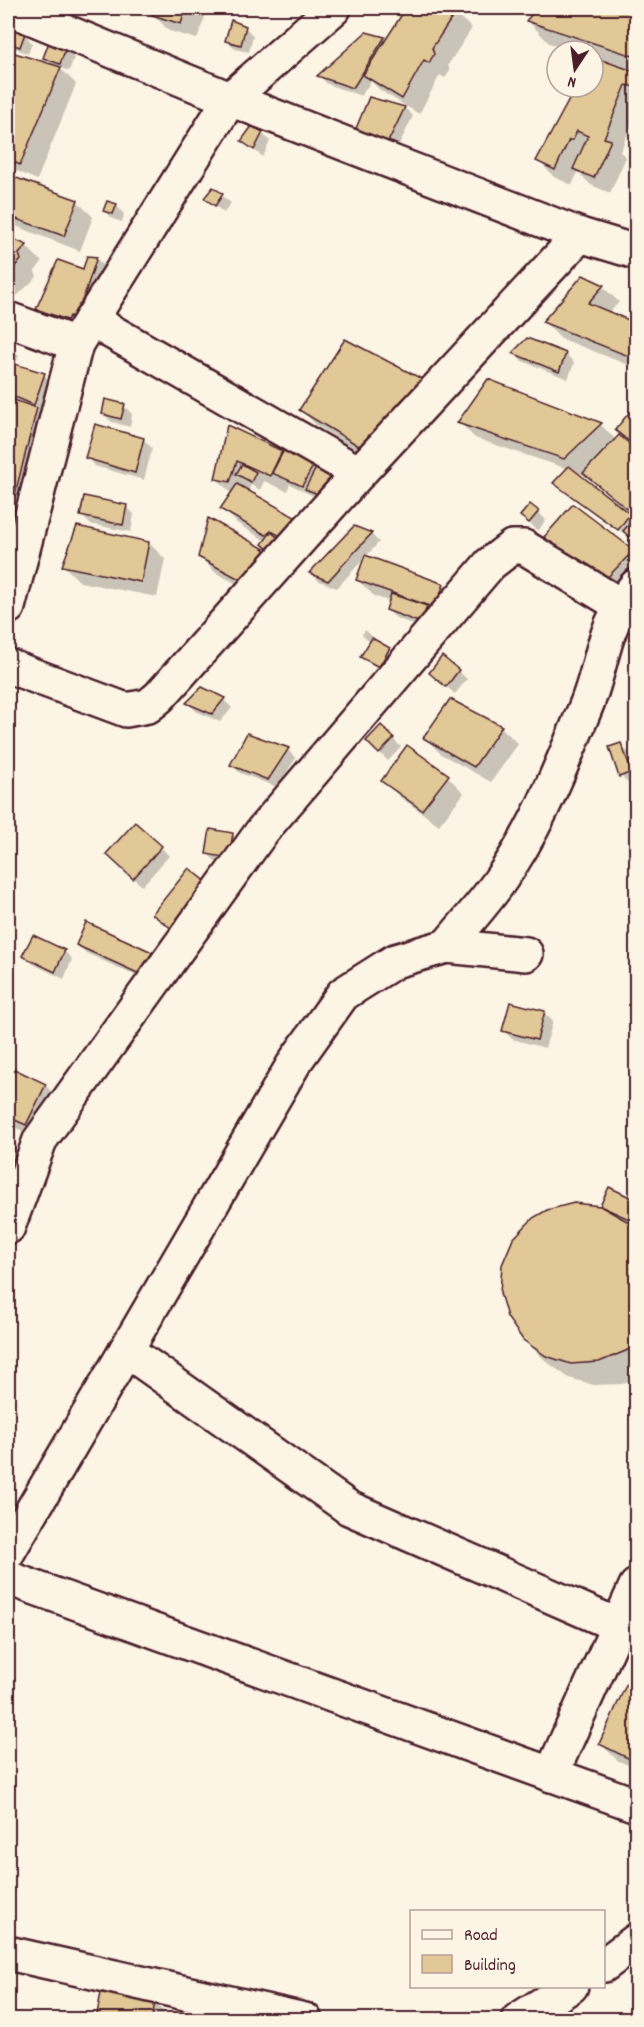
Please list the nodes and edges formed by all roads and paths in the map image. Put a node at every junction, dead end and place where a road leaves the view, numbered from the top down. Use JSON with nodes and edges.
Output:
{"nodes":[{"id":1,"x":8,"y":8,"type":"edge"},
{"id":2,"x":334,"y":8,"type":"edge"},
{"id":3,"x":230,"y":99,"type":"junction"},
{"id":4,"x":580,"y":235,"type":"junction"},
{"id":5,"x":636,"y":252,"type":"edge"},
{"id":6,"x":8,"y":319,"type":"edge"},
{"id":7,"x":84,"y":332,"type":"junction"},
{"id":8,"x":359,"y":473,"type":"junction"},
{"id":9,"x":628,"y":596,"type":"edge"},
{"id":10,"x":8,"y":607,"type":"edge"},
{"id":11,"x":8,"y":666,"type":"edge"},
{"id":12,"x":447,"y":946,"type":"junction"},
{"id":13,"x":526,"y":954,"type":"dead end"},
{"id":14,"x":8,"y":1227,"type":"edge"},
{"id":15,"x":126,"y":1350,"type":"junction"},
{"id":16,"x":8,"y":1552,"type":"edge"},
{"id":17,"x":8,"y":1578,"type":"edge"},
{"id":18,"x":636,"y":1586,"type":"edge"},
{"id":19,"x":617,"y":1625,"type":"junction"},
{"id":20,"x":551,"y":1774,"type":"junction"},
{"id":21,"x":636,"y":1805,"type":"edge"},
{"id":22,"x":636,"y":1941,"type":"edge"},
{"id":23,"x":8,"y":1953,"type":"edge"},
{"id":24,"x":605,"y":1964,"type":"edge"},
{"id":25,"x":568,"y":1988,"type":"edge"},
{"id":26,"x":305,"y":2019,"type":"edge"},
{"id":27,"x":518,"y":2019,"type":"edge"}],
"edges":[{"from":1,"to":3,"type":"street"},
{"from":2,"to":3,"type":"street"},
{"from":3,"to":4,"type":"street"},
{"from":3,"to":7,"type":"street"},
{"from":4,"to":5,"type":"street"},
{"from":4,"to":8,"type":"street"},
{"from":6,"to":7,"type":"street"},
{"from":7,"to":8,"type":"street"},
{"from":7,"to":10,"type":"street"},
{"from":8,"to":11,"type":"street"},
{"from":9,"to":12,"type":"street"},
{"from":9,"to":14,"type":"street"},
{"from":12,"to":13,"type":"street"},
{"from":12,"to":15,"type":"street"},
{"from":15,"to":16,"type":"street"},
{"from":15,"to":19,"type":"street"},
{"from":17,"to":20,"type":"street"},
{"from":18,"to":19,"type":"street"},
{"from":19,"to":20,"type":"street"},
{"from":20,"to":21,"type":"street"},
{"from":22,"to":24,"type":"street"},
{"from":23,"to":26,"type":"street"},
{"from":25,"to":27,"type":"street"}]}
